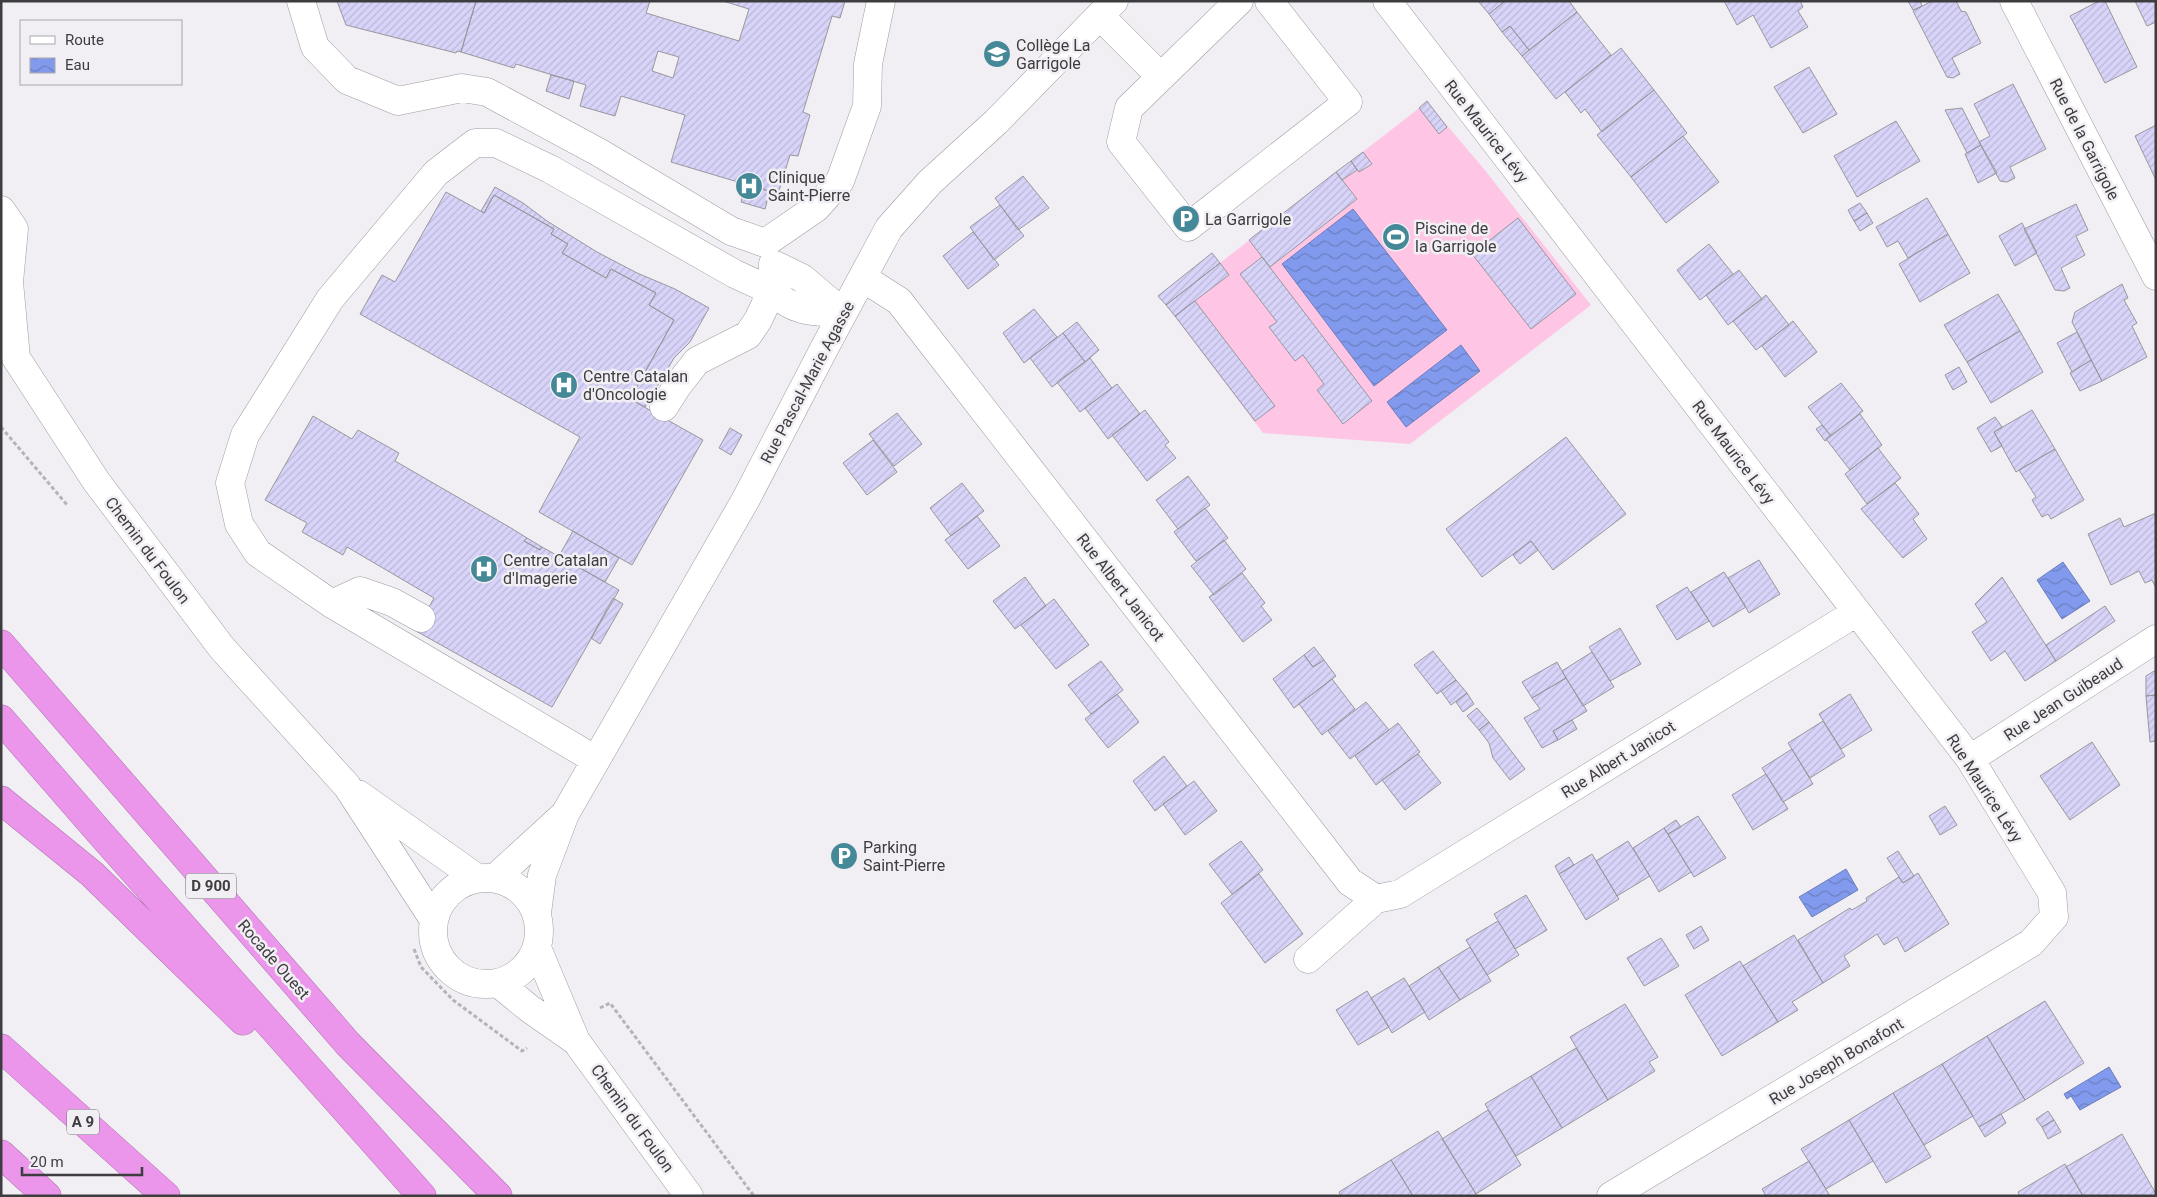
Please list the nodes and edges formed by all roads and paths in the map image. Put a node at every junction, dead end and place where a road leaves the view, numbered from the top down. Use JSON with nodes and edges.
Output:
{"nodes":[{"id":1,"x":301,"y":1,"type":"edge"},
{"id":2,"x":882,"y":1,"type":"edge"},
{"id":3,"x":1239,"y":1,"type":"edge"},
{"id":4,"x":1269,"y":1,"type":"edge"},
{"id":5,"x":1387,"y":1,"type":"edge"},
{"id":6,"x":2014,"y":1,"type":"edge"},
{"id":7,"x":1107,"y":9,"type":"edge"},
{"id":8,"x":1161,"y":77,"type":"junction"},
{"id":9,"x":1,"y":210,"type":"edge"},
{"id":10,"x":769,"y":253,"type":"junction"},
{"id":11,"x":2156,"y":276,"type":"edge"},
{"id":12,"x":5,"y":277,"type":"edge"},
{"id":13,"x":863,"y":278,"type":"junction"},
{"id":14,"x":772,"y":291,"type":"junction"},
{"id":15,"x":844,"y":313,"type":"junction"},
{"id":16,"x":664,"y":407,"type":"dead end"},
{"id":17,"x":332,"y":604,"type":"junction"},
{"id":18,"x":1857,"y":612,"type":"junction"},
{"id":19,"x":421,"y":618,"type":"dead end"},
{"id":20,"x":2156,"y":639,"type":"edge"},
{"id":21,"x":1,"y":644,"type":"edge"},
{"id":22,"x":1,"y":719,"type":"edge"},
{"id":23,"x":1970,"y":759,"type":"junction"},
{"id":24,"x":596,"y":760,"type":"junction"},
{"id":25,"x":347,"y":786,"type":"junction"},
{"id":26,"x":1,"y":800,"type":"edge"},
{"id":27,"x":565,"y":814,"type":"junction"},
{"id":28,"x":486,"y":878,"type":"junction"},
{"id":29,"x":1376,"y":899,"type":"junction"},
{"id":30,"x":537,"y":914,"type":"junction"},
{"id":31,"x":2054,"y":917,"type":"joint"},
{"id":32,"x":434,"y":920,"type":"junction"},
{"id":33,"x":537,"y":948,"type":"junction"},
{"id":34,"x":1308,"y":959,"type":"dead end"},
{"id":35,"x":498,"y":983,"type":"junction"},
{"id":36,"x":592,"y":1011,"type":"dead end"},
{"id":37,"x":576,"y":1041,"type":"junction"},
{"id":38,"x":1,"y":1048,"type":"edge"},
{"id":39,"x":1,"y":1154,"type":"edge"},
{"id":40,"x":395,"y":1168,"type":"junction"},
{"id":41,"x":47,"y":1196,"type":"edge"},
{"id":42,"x":166,"y":1196,"type":"edge"},
{"id":43,"x":422,"y":1196,"type":"edge"},
{"id":44,"x":498,"y":1196,"type":"edge"},
{"id":45,"x":689,"y":1196,"type":"edge"},
{"id":46,"x":754,"y":1196,"type":"edge"},
{"id":47,"x":1611,"y":1196,"type":"edge"}],
"edges":[{"from":1,"to":10,"type":"street"},
{"from":2,"to":10,"type":"street"},
{"from":3,"to":8,"type":"street"},
{"from":4,"to":8,"type":"street"},
{"from":5,"to":18,"type":"street","name":"Rue Maurice Lévy"},
{"from":6,"to":11,"type":"street","name":"Rue de la Garrigole"},
{"from":7,"to":8,"type":"street"},
{"from":7,"to":13,"type":"street","name":"Rue Pascal-Marie Agasse"},
{"from":9,"to":12,"type":"street","name":"Chemin du Foulon"},
{"from":10,"to":14,"type":"street"},
{"from":10,"to":15,"type":"street"},
{"from":12,"to":25,"type":"street","name":"Chemin du Foulon"},
{"from":13,"to":15,"type":"street","name":"Rue Pascal-Marie Agasse"},
{"from":13,"to":29,"type":"street","name":"Rue Albert Janicot"},
{"from":14,"to":15,"type":"street"},
{"from":14,"to":16,"type":"street"},
{"from":14,"to":17,"type":"street"},
{"from":15,"to":24,"type":"street","name":"Rue Pascal-Marie Agasse"},
{"from":17,"to":19,"type":"street"},
{"from":17,"to":24,"type":"street"},
{"from":18,"to":23,"type":"street","name":"Rue Maurice Lévy"},
{"from":18,"to":29,"type":"street","name":"Rue Albert Janicot"},
{"from":20,"to":23,"type":"street","name":"Rue Jean Guibeaud"},
{"from":21,"to":44,"type":"highway","name":"Rocade Ouest","number":"D 900"},
{"from":22,"to":40,"type":"highway","number":"D 900"},
{"from":23,"to":31,"type":"street","name":"Rue Maurice Lévy"},
{"from":24,"to":27,"type":"street","name":"Rue Pascal-Marie Agasse"},
{"from":25,"to":28,"type":"street","name":"Chemin du Foulon"},
{"from":25,"to":32,"type":"street","name":"Chemin du Foulon"},
{"from":26,"to":40,"type":"highway"},
{"from":27,"to":28,"type":"street","name":"Rue Pascal-Marie Agasse"},
{"from":27,"to":30,"type":"street","name":"Rue Pascal-Marie Agasse"},
{"from":28,"to":30,"type":"street"},
{"from":28,"to":32,"type":"street"},
{"from":29,"to":34,"type":"street","name":"Rue Albert Janicot"},
{"from":30,"to":33,"type":"street"},
{"from":31,"to":47,"type":"street","name":"Rue Joseph Bonafont"},
{"from":32,"to":35,"type":"street"},
{"from":33,"to":35,"type":"street"},
{"from":33,"to":37,"type":"street","name":"Chemin du Foulon"},
{"from":35,"to":37,"type":"street","name":"Chemin du Foulon"},
{"from":36,"to":46,"type":"path"},
{"from":37,"to":45,"type":"street","name":"Chemin du Foulon"},
{"from":38,"to":42,"type":"highway","number":"A 9"},
{"from":39,"to":41,"type":"highway"},
{"from":40,"to":43,"type":"highway","number":"D 900"}]}
